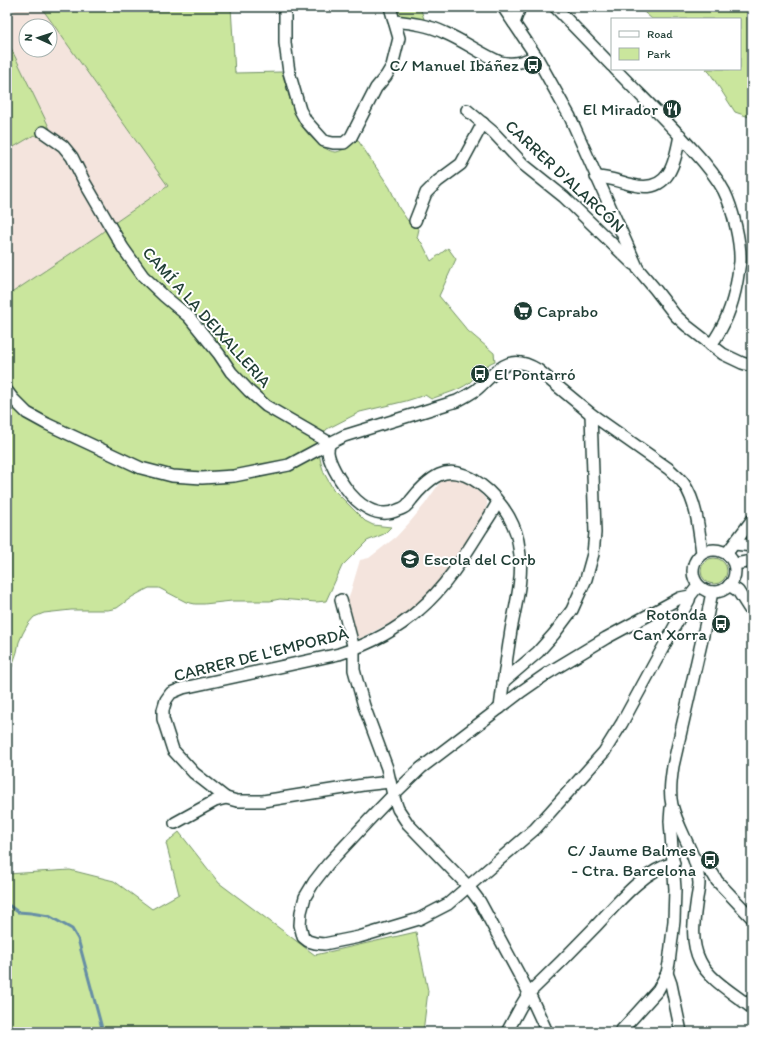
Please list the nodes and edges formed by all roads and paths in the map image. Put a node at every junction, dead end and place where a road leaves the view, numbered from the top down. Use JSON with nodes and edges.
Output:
{"nodes":[{"id":1,"x":284,"y":7,"type":"edge"},
{"id":2,"x":390,"y":7,"type":"edge"},
{"id":3,"x":503,"y":7,"type":"edge"},
{"id":4,"x":520,"y":7,"type":"edge"},
{"id":5,"x":555,"y":7,"type":"edge"},
{"id":6,"x":394,"y":21,"type":"junction"},
{"id":7,"x":514,"y":23,"type":"junction"},
{"id":8,"x":536,"y":56,"type":"junction"},
{"id":9,"x":611,"y":65,"type":"edge"},
{"id":10,"x":616,"y":70,"type":"edge"},
{"id":11,"x":467,"y":110,"type":"dead end"},
{"id":12,"x":483,"y":123,"type":"junction"},
{"id":13,"x":43,"y":132,"type":"dead end"},
{"id":14,"x":680,"y":135,"type":"junction"},
{"id":15,"x":596,"y":177,"type":"junction"},
{"id":16,"x":416,"y":221,"type":"dead end"},
{"id":17,"x":638,"y":269,"type":"junction"},
{"id":18,"x":711,"y":345,"type":"junction"},
{"id":19,"x":752,"y":366,"type":"edge"},
{"id":20,"x":7,"y":391,"type":"edge"},
{"id":21,"x":591,"y":414,"type":"junction"},
{"id":22,"x":330,"y":443,"type":"junction"},
{"id":23,"x":498,"y":502,"type":"junction"},
{"id":24,"x":752,"y":520,"type":"edge"},
{"id":25,"x":735,"y":544,"type":"junction"},
{"id":26,"x":752,"y":546,"type":"edge"},
{"id":27,"x":702,"y":553,"type":"junction"},
{"id":28,"x":727,"y":553,"type":"junction"},
{"id":29,"x":752,"y":561,"type":"edge"},
{"id":30,"x":735,"y":564,"type":"junction"},
{"id":31,"x":729,"y":585,"type":"junction"},
{"id":32,"x":698,"y":586,"type":"junction"},
{"id":33,"x":712,"y":592,"type":"junction"},
{"id":34,"x":341,"y":600,"type":"dead end"},
{"id":35,"x":685,"y":600,"type":"junction"},
{"id":36,"x":752,"y":613,"type":"edge"},
{"id":37,"x":354,"y":649,"type":"junction"},
{"id":38,"x":503,"y":682,"type":"junction"},
{"id":39,"x":500,"y":708,"type":"junction"},
{"id":40,"x":390,"y":782,"type":"junction"},
{"id":41,"x":393,"y":794,"type":"junction"},
{"id":42,"x":226,"y":798,"type":"junction"},
{"id":43,"x":672,"y":804,"type":"junction"},
{"id":44,"x":175,"y":823,"type":"dead end"},
{"id":45,"x":694,"y":858,"type":"junction"},
{"id":46,"x":674,"y":863,"type":"junction"},
{"id":47,"x":717,"y":881,"type":"junction"},
{"id":48,"x":699,"y":885,"type":"junction"},
{"id":49,"x":468,"y":886,"type":"junction"},
{"id":50,"x":752,"y":918,"type":"edge"},
{"id":51,"x":667,"y":973,"type":"junction"},
{"id":52,"x":529,"y":993,"type":"junction"},
{"id":53,"x":752,"y":1008,"type":"edge"},
{"id":54,"x":508,"y":1032,"type":"edge"},
{"id":55,"x":547,"y":1032,"type":"edge"},
{"id":56,"x":620,"y":1032,"type":"edge"},
{"id":57,"x":681,"y":1032,"type":"edge"}],
"edges":[{"from":1,"to":6,"type":"street"},
{"from":2,"to":6,"type":"street"},
{"from":3,"to":7,"type":"street"},
{"from":4,"to":7,"type":"street"},
{"from":5,"to":9,"type":"street"},
{"from":6,"to":8,"type":"street"},
{"from":7,"to":8,"type":"street"},
{"from":8,"to":15,"type":"street"},
{"from":10,"to":14,"type":"street"},
{"from":11,"to":12,"type":"street","name":"CARRER D'ALARCÓN"},
{"from":12,"to":16,"type":"street"},
{"from":12,"to":17,"type":"street","name":"CARRER D'ALARCÓN"},
{"from":13,"to":22,"type":"street","name":"CAMÍ A LA DEIXALLERIA"},
{"from":14,"to":15,"type":"street"},
{"from":14,"to":18,"type":"street"},
{"from":15,"to":17,"type":"street"},
{"from":17,"to":18,"type":"street"},
{"from":18,"to":19,"type":"street"},
{"from":20,"to":22,"type":"street"},
{"from":21,"to":22,"type":"street"},
{"from":21,"to":27,"type":"street"},
{"from":21,"to":38,"type":"street"},
{"from":22,"to":23,"type":"street"},
{"from":23,"to":37,"type":"street","name":"CARRER DE L'EMPORDÀ"},
{"from":23,"to":38,"type":"street"},
{"from":24,"to":25,"type":"street"},
{"from":25,"to":26,"type":"street"},
{"from":25,"to":28,"type":"street"},
{"from":27,"to":28,"type":"street"},
{"from":27,"to":32,"type":"street"},
{"from":28,"to":30,"type":"street"},
{"from":29,"to":30,"type":"street"},
{"from":30,"to":31,"type":"street"},
{"from":31,"to":33,"type":"street"},
{"from":31,"to":36,"type":"street"},
{"from":32,"to":33,"type":"street"},
{"from":32,"to":35,"type":"street"},
{"from":33,"to":43,"type":"street"},
{"from":34,"to":37,"type":"street"},
{"from":35,"to":39,"type":"street"},
{"from":35,"to":49,"type":"street"},
{"from":37,"to":40,"type":"street"},
{"from":37,"to":42,"type":"street","name":"CARRER DE L'EMPORDÀ"},
{"from":38,"to":39,"type":"street"},
{"from":39,"to":41,"type":"street"},
{"from":40,"to":41,"type":"street"},
{"from":40,"to":42,"type":"street"},
{"from":41,"to":49,"type":"street"},
{"from":41,"to":49,"type":"street"},
{"from":42,"to":44,"type":"street"},
{"from":43,"to":45,"type":"street"},
{"from":43,"to":46,"type":"street"},
{"from":45,"to":47,"type":"street"},
{"from":45,"to":48,"type":"street"},
{"from":46,"to":51,"type":"street"},
{"from":46,"to":52,"type":"street"},
{"from":47,"to":48,"type":"street"},
{"from":47,"to":50,"type":"street"},
{"from":48,"to":53,"type":"street"},
{"from":49,"to":52,"type":"street"},
{"from":51,"to":56,"type":"street"},
{"from":51,"to":57,"type":"street"},
{"from":52,"to":54,"type":"street"},
{"from":52,"to":55,"type":"street"}]}
